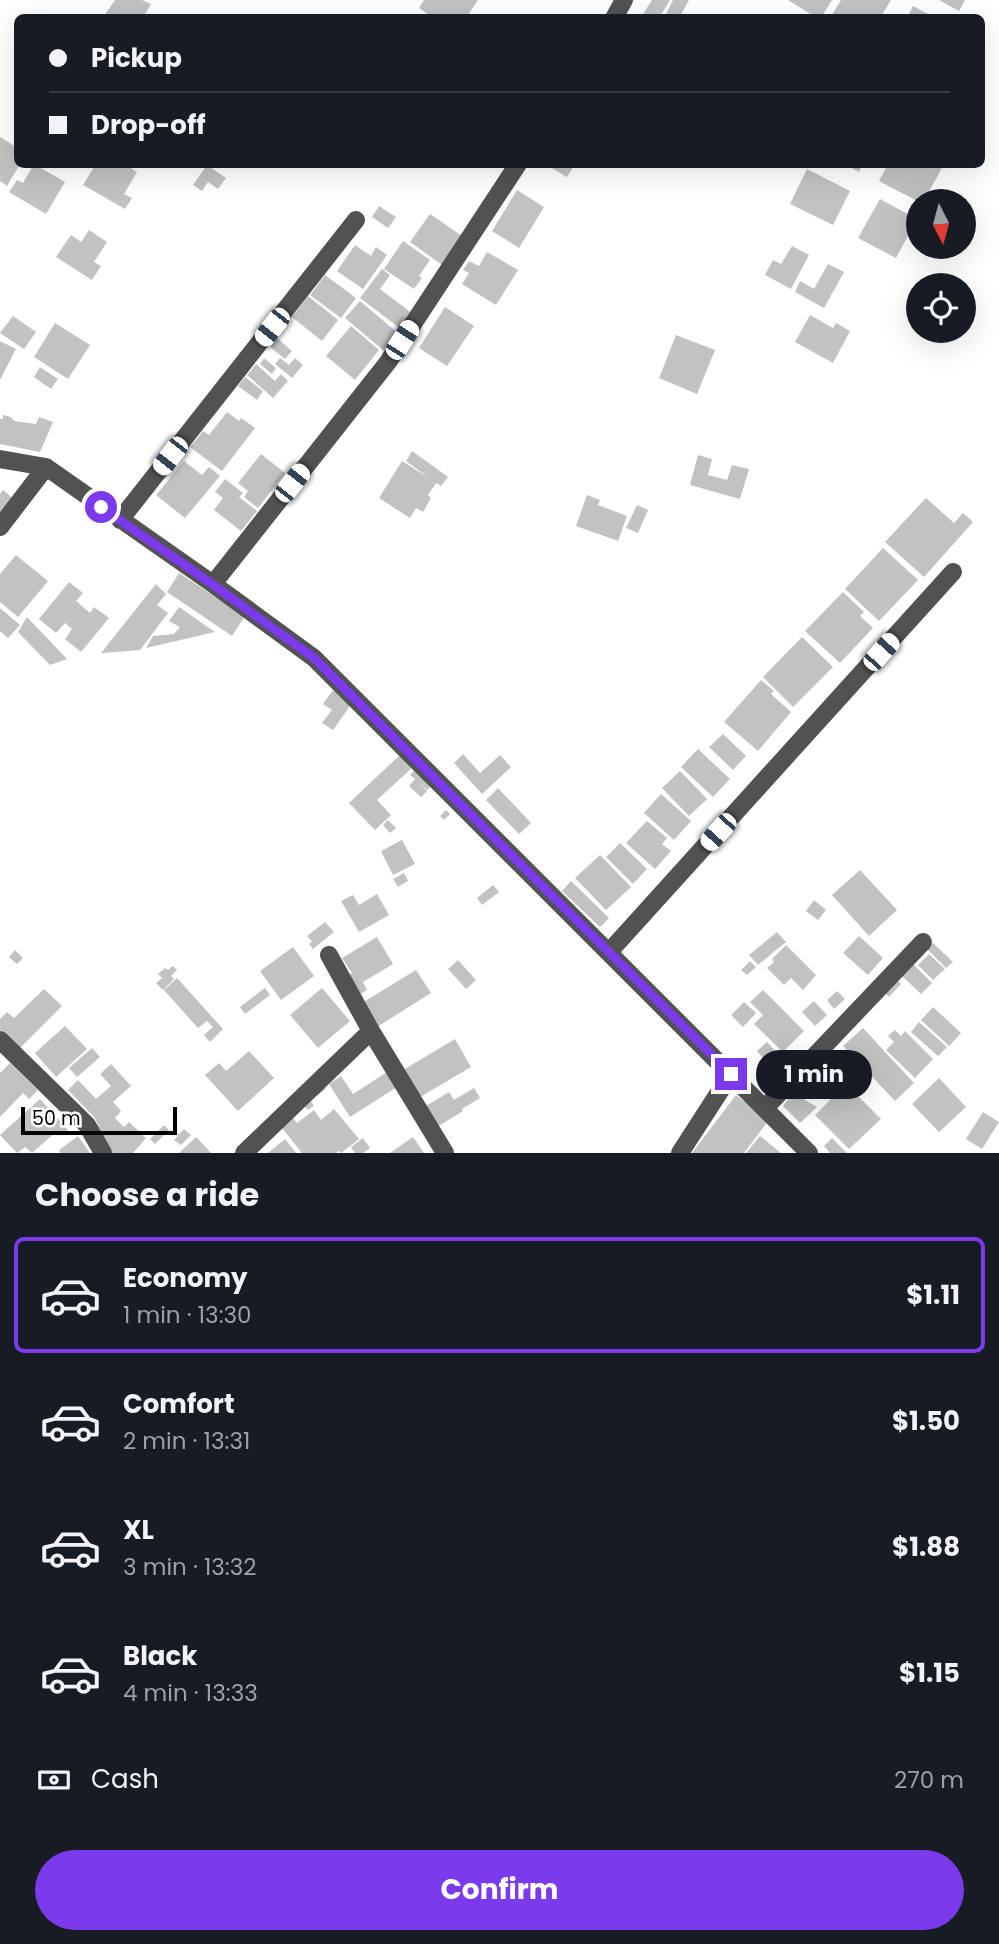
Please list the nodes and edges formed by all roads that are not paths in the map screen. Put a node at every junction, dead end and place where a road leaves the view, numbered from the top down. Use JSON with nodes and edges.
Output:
{"nodes":[{"id":1,"x":515,"y":168,"type":"edge"},
{"id":2,"x":356,"y":220,"type":"dead end"},
{"id":3,"x":0,"y":459,"type":"edge"},
{"id":4,"x":46,"y":467,"type":"junction"},
{"id":5,"x":120,"y":520,"type":"junction"},
{"id":6,"x":0,"y":527,"type":"edge"},
{"id":7,"x":953,"y":572,"type":"dead end"},
{"id":8,"x":212,"y":584,"type":"junction"},
{"id":9,"x":923,"y":942,"type":"dead end"},
{"id":10,"x":609,"y":952,"type":"junction"},
{"id":11,"x":329,"y":955,"type":"dead end"},
{"id":12,"x":371,"y":1031,"type":"junction"},
{"id":13,"x":0,"y":1040,"type":"edge"},
{"id":14,"x":731,"y":1074,"type":"junction"},
{"id":15,"x":765,"y":1108,"type":"junction"},
{"id":16,"x":103,"y":1153,"type":"edge"},
{"id":17,"x":244,"y":1153,"type":"edge"},
{"id":18,"x":445,"y":1153,"type":"edge"},
{"id":19,"x":680,"y":1153,"type":"edge"},
{"id":20,"x":810,"y":1153,"type":"edge"}],
"edges":[{"from":1,"to":8,"type":"street"},
{"from":2,"to":5,"type":"street"},
{"from":3,"to":4,"type":"street"},
{"from":4,"to":5,"type":"street"},
{"from":4,"to":6,"type":"street"},
{"from":5,"to":8,"type":"street"},
{"from":7,"to":10,"type":"street"},
{"from":8,"to":10,"type":"street"},
{"from":9,"to":15,"type":"street"},
{"from":10,"to":14,"type":"street"},
{"from":11,"to":12,"type":"street"},
{"from":12,"to":17,"type":"street"},
{"from":12,"to":18,"type":"street"},
{"from":13,"to":16,"type":"street"},
{"from":14,"to":15,"type":"street"},
{"from":14,"to":19,"type":"street"},
{"from":15,"to":20,"type":"street"}]}
